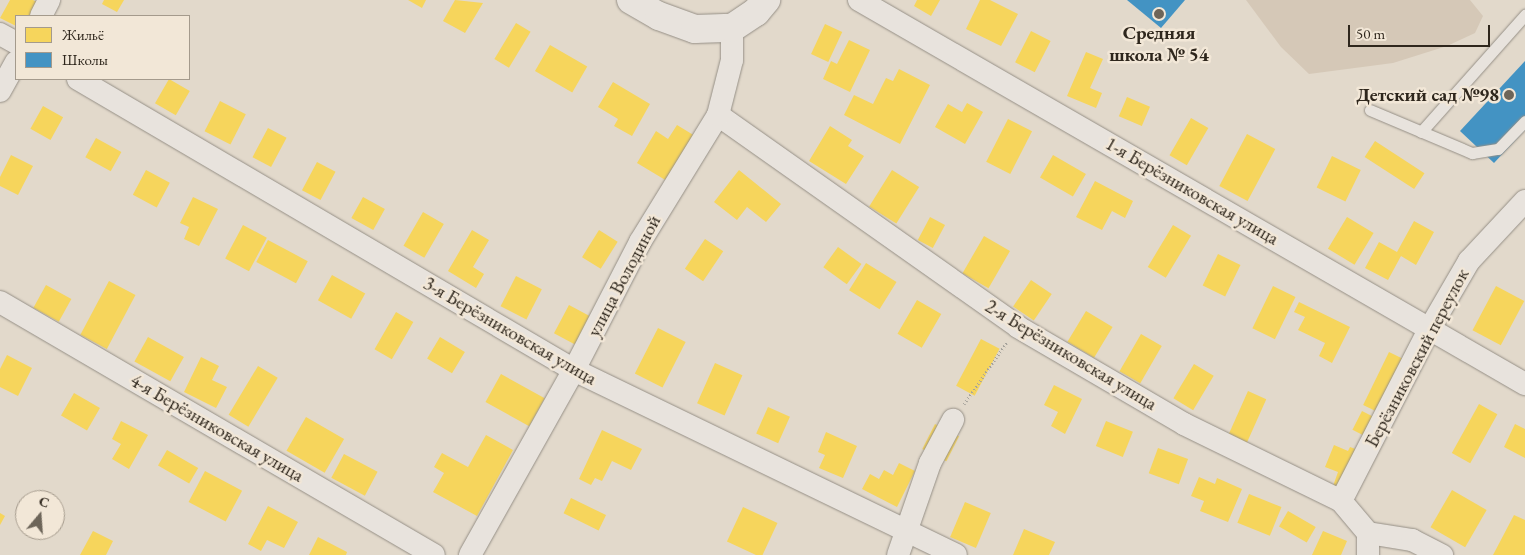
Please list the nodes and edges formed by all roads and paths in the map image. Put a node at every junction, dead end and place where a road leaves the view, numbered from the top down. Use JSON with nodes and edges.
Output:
{"nodes":[{"id":1,"x":50,"y":0,"type":"edge"},
{"id":2,"x":630,"y":0,"type":"edge"},
{"id":3,"x":766,"y":0,"type":"edge"},
{"id":4,"x":859,"y":0,"type":"edge"},
{"id":5,"x":42,"y":15,"type":"edge"},
{"id":6,"x":1525,"y":16,"type":"edge"},
{"id":7,"x":732,"y":28,"type":"junction"},
{"id":8,"x":0,"y":34,"type":"edge"},
{"id":9,"x":15,"y":42,"type":"edge"},
{"id":10,"x":15,"y":64,"type":"edge"},
{"id":11,"x":80,"y":80,"type":"edge"},
{"id":12,"x":0,"y":91,"type":"edge"},
{"id":13,"x":1370,"y":110,"type":"dead end"},
{"id":14,"x":718,"y":115,"type":"junction"},
{"id":15,"x":1525,"y":121,"type":"edge"},
{"id":16,"x":1421,"y":132,"type":"junction"},
{"id":17,"x":1525,"y":201,"type":"edge"},
{"id":18,"x":0,"y":302,"type":"edge"},
{"id":19,"x":1018,"y":327,"type":"junction"},
{"id":20,"x":1430,"y":328,"type":"junction"},
{"id":21,"x":574,"y":370,"type":"junction"},
{"id":22,"x":1525,"y":384,"type":"edge"},
{"id":23,"x":953,"y":420,"type":"joint"},
{"id":24,"x":1342,"y":501,"type":"junction"},
{"id":25,"x":908,"y":532,"type":"junction"},
{"id":26,"x":1368,"y":544,"type":"edge"},
{"id":27,"x":434,"y":555,"type":"edge"},
{"id":28,"x":470,"y":555,"type":"edge"},
{"id":29,"x":898,"y":555,"type":"edge"},
{"id":30,"x":956,"y":555,"type":"edge"},
{"id":31,"x":1442,"y":555,"type":"edge"}],
"edges":[{"from":1,"to":5,"type":"street"},
{"from":2,"to":7,"type":"street"},
{"from":3,"to":7,"type":"street"},
{"from":4,"to":20,"type":"street","name":"1-я Берёзниковская улица"},
{"from":6,"to":16,"type":"lane"},
{"from":7,"to":14,"type":"street","name":"улица Володиной"},
{"from":8,"to":9,"type":"street"},
{"from":10,"to":12,"type":"street"},
{"from":11,"to":21,"type":"street","name":"3-я Берёзниковская улица"},
{"from":13,"to":16,"type":"lane"},
{"from":14,"to":19,"type":"street","name":"2-я Берёзниковская улица"},
{"from":14,"to":21,"type":"street","name":"улица Володиной"},
{"from":15,"to":16,"type":"lane"},
{"from":17,"to":20,"type":"street","name":"Берёзниковский переулок"},
{"from":18,"to":27,"type":"street","name":"4-я Берёзниковская улица"},
{"from":19,"to":23,"type":"path"},
{"from":19,"to":24,"type":"street","name":"2-я Берёзниковская улица"},
{"from":20,"to":22,"type":"street","name":"1-я Берёзниковская улица"},
{"from":20,"to":24,"type":"street","name":"Берёзниковский переулок"},
{"from":21,"to":25,"type":"street","name":"3-я Берёзниковская улица"},
{"from":21,"to":28,"type":"street","name":"улица Володиной"},
{"from":23,"to":25,"type":"street"},
{"from":24,"to":26,"type":"street","name":"2-я Берёзниковская улица"},
{"from":25,"to":29,"type":"street"},
{"from":25,"to":30,"type":"street","name":"3-я Берёзниковская улица"},
{"from":26,"to":31,"type":"street","name":"2-я Берёзниковская улица"}]}
